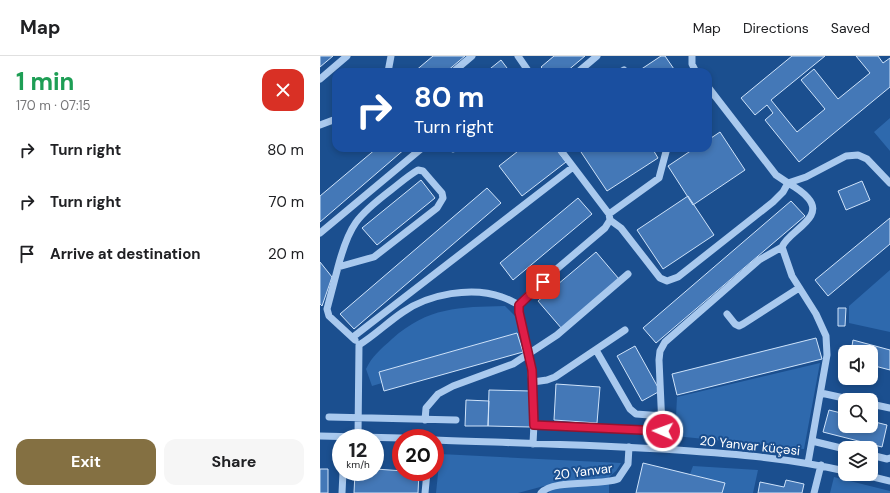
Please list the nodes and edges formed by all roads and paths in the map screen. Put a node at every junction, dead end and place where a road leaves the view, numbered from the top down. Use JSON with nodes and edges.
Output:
{"nodes":[{"id":1,"x":347,"y":56,"type":"edge"},
{"id":2,"x":391,"y":56,"type":"edge"},
{"id":3,"x":472,"y":56,"type":"edge"},
{"id":4,"x":518,"y":56,"type":"edge"},
{"id":5,"x":597,"y":56,"type":"edge"},
{"id":6,"x":692,"y":56,"type":"edge"},
{"id":7,"x":333,"y":68,"type":"edge"},
{"id":8,"x":389,"y":68,"type":"edge"},
{"id":9,"x":458,"y":68,"type":"edge"},
{"id":10,"x":527,"y":68,"type":"edge"},
{"id":11,"x":583,"y":68,"type":"edge"},
{"id":12,"x":694,"y":68,"type":"edge"},
{"id":13,"x":332,"y":69,"type":"edge"},
{"id":14,"x":320,"y":79,"type":"edge"},
{"id":15,"x":712,"y":92,"type":"edge"},
{"id":16,"x":332,"y":120,"type":"edge"},
{"id":17,"x":320,"y":125,"type":"edge"},
{"id":18,"x":417,"y":152,"type":"edge"},
{"id":19,"x":562,"y":152,"type":"edge"},
{"id":20,"x":666,"y":152,"type":"edge"},
{"id":21,"x":573,"y":167,"type":"junction"},
{"id":22,"x":788,"y":183,"type":"junction"},
{"id":23,"x":890,"y":183,"type":"edge"},
{"id":24,"x":610,"y":217,"type":"junction"},
{"id":25,"x":320,"y":233,"type":"edge"},
{"id":26,"x":782,"y":247,"type":"junction"},
{"id":27,"x":338,"y":267,"type":"junction"},
{"id":28,"x":628,"y":274,"type":"dead end"},
{"id":29,"x":799,"y":288,"type":"junction"},
{"id":30,"x":519,"y":305,"type":"junction"},
{"id":31,"x":727,"y":314,"type":"dead end"},
{"id":32,"x":625,"y":330,"type":"dead end"},
{"id":33,"x":353,"y":337,"type":"junction"},
{"id":34,"x":359,"y":345,"type":"junction"},
{"id":35,"x":596,"y":350,"type":"junction"},
{"id":36,"x":529,"y":354,"type":"junction"},
{"id":37,"x":533,"y":382,"type":"junction"},
{"id":38,"x":821,"y":393,"type":"junction"},
{"id":39,"x":838,"y":397,"type":"edge"},
{"id":40,"x":878,"y":405,"type":"edge"},
{"id":41,"x":890,"y":408,"type":"edge"},
{"id":42,"x":663,"y":416,"type":"junction"},
{"id":43,"x":329,"y":417,"type":"dead end"},
{"id":44,"x":360,"y":418,"type":"junction"},
{"id":45,"x":425,"y":420,"type":"junction"},
{"id":46,"x":456,"y":420,"type":"dead end"},
{"id":47,"x":534,"y":425,"type":"junction"},
{"id":48,"x":359,"y":429,"type":"edge"},
{"id":49,"x":663,"y":431,"type":"junction"},
{"id":50,"x":320,"y":436,"type":"edge"},
{"id":51,"x":332,"y":436,"type":"edge"},
{"id":52,"x":444,"y":440,"type":"edge"},
{"id":53,"x":812,"y":441,"type":"junction"},
{"id":54,"x":533,"y":444,"type":"junction"},
{"id":55,"x":629,"y":447,"type":"junction"},
{"id":56,"x":838,"y":447,"type":"edge"},
{"id":57,"x":663,"y":449,"type":"junction"},
{"id":58,"x":878,"y":457,"type":"edge"},
{"id":59,"x":890,"y":458,"type":"edge"},
{"id":60,"x":808,"y":463,"type":"junction"},
{"id":61,"x":821,"y":465,"type":"junction"},
{"id":62,"x":838,"y":469,"type":"edge"},
{"id":63,"x":878,"y":478,"type":"edge"},
{"id":64,"x":343,"y":481,"type":"edge"},
{"id":65,"x":426,"y":481,"type":"edge"},
{"id":66,"x":890,"y":481,"type":"edge"},
{"id":67,"x":342,"y":493,"type":"edge"},
{"id":68,"x":425,"y":493,"type":"edge"},
{"id":69,"x":541,"y":493,"type":"edge"},
{"id":70,"x":814,"y":493,"type":"edge"}],
"edges":[{"from":1,"to":7,"type":"street"},
{"from":2,"to":8,"type":"street"},
{"from":3,"to":9,"type":"street"},
{"from":4,"to":10,"type":"street"},
{"from":5,"to":11,"type":"street"},
{"from":6,"to":12,"type":"street"},
{"from":13,"to":14,"type":"street"},
{"from":15,"to":22,"type":"street"},
{"from":16,"to":17,"type":"street"},
{"from":18,"to":25,"type":"street"},
{"from":19,"to":21,"type":"street"},
{"from":20,"to":24,"type":"street"},
{"from":21,"to":24,"type":"street"},
{"from":21,"to":33,"type":"street"},
{"from":22,"to":23,"type":"street"},
{"from":22,"to":24,"type":"street"},
{"from":22,"to":26,"type":"street"},
{"from":24,"to":30,"type":"street"},
{"from":26,"to":29,"type":"street"},
{"from":26,"to":42,"type":"street"},
{"from":27,"to":27,"type":"street"},
{"from":27,"to":33,"type":"street"},
{"from":28,"to":36,"type":"street"},
{"from":29,"to":31,"type":"street"},
{"from":29,"to":38,"type":"street"},
{"from":30,"to":34,"type":"street"},
{"from":30,"to":36,"type":"street"},
{"from":32,"to":35,"type":"street"},
{"from":33,"to":34,"type":"street"},
{"from":34,"to":44,"type":"street"},
{"from":35,"to":37,"type":"street"},
{"from":35,"to":42,"type":"street"},
{"from":36,"to":37,"type":"street"},
{"from":36,"to":45,"type":"street"},
{"from":37,"to":47,"type":"street"},
{"from":38,"to":39,"type":"street"},
{"from":38,"to":53,"type":"street"},
{"from":40,"to":41,"type":"street"},
{"from":42,"to":49,"type":"street"},
{"from":43,"to":44,"type":"street"},
{"from":44,"to":45,"type":"street"},
{"from":44,"to":48,"type":"street"},
{"from":45,"to":46,"type":"street"},
{"from":47,"to":49,"type":"street"},
{"from":47,"to":54,"type":"street"},
{"from":49,"to":57,"type":"street"},
{"from":50,"to":51,"type":"street"},
{"from":52,"to":54,"type":"street","name":"20 Yanvar küçəsi"},
{"from":53,"to":56,"type":"street"},
{"from":53,"to":60,"type":"street"},
{"from":54,"to":55,"type":"street","name":"20 Yanvar küçəsi"},
{"from":55,"to":57,"type":"street","name":"20 Yanvar küçəsi"},
{"from":55,"to":69,"type":"street","name":"20 Yanvar"},
{"from":57,"to":60,"type":"street","name":"20 Yanvar küçəsi"},
{"from":58,"to":59,"type":"street"},
{"from":60,"to":61,"type":"street","name":"20 Yanvar küçəsi"},
{"from":61,"to":62,"type":"street","name":"20 Yanvar küçəsi"},
{"from":61,"to":70,"type":"street"},
{"from":63,"to":66,"type":"street"},
{"from":64,"to":67,"type":"street"},
{"from":65,"to":68,"type":"street"}]}
